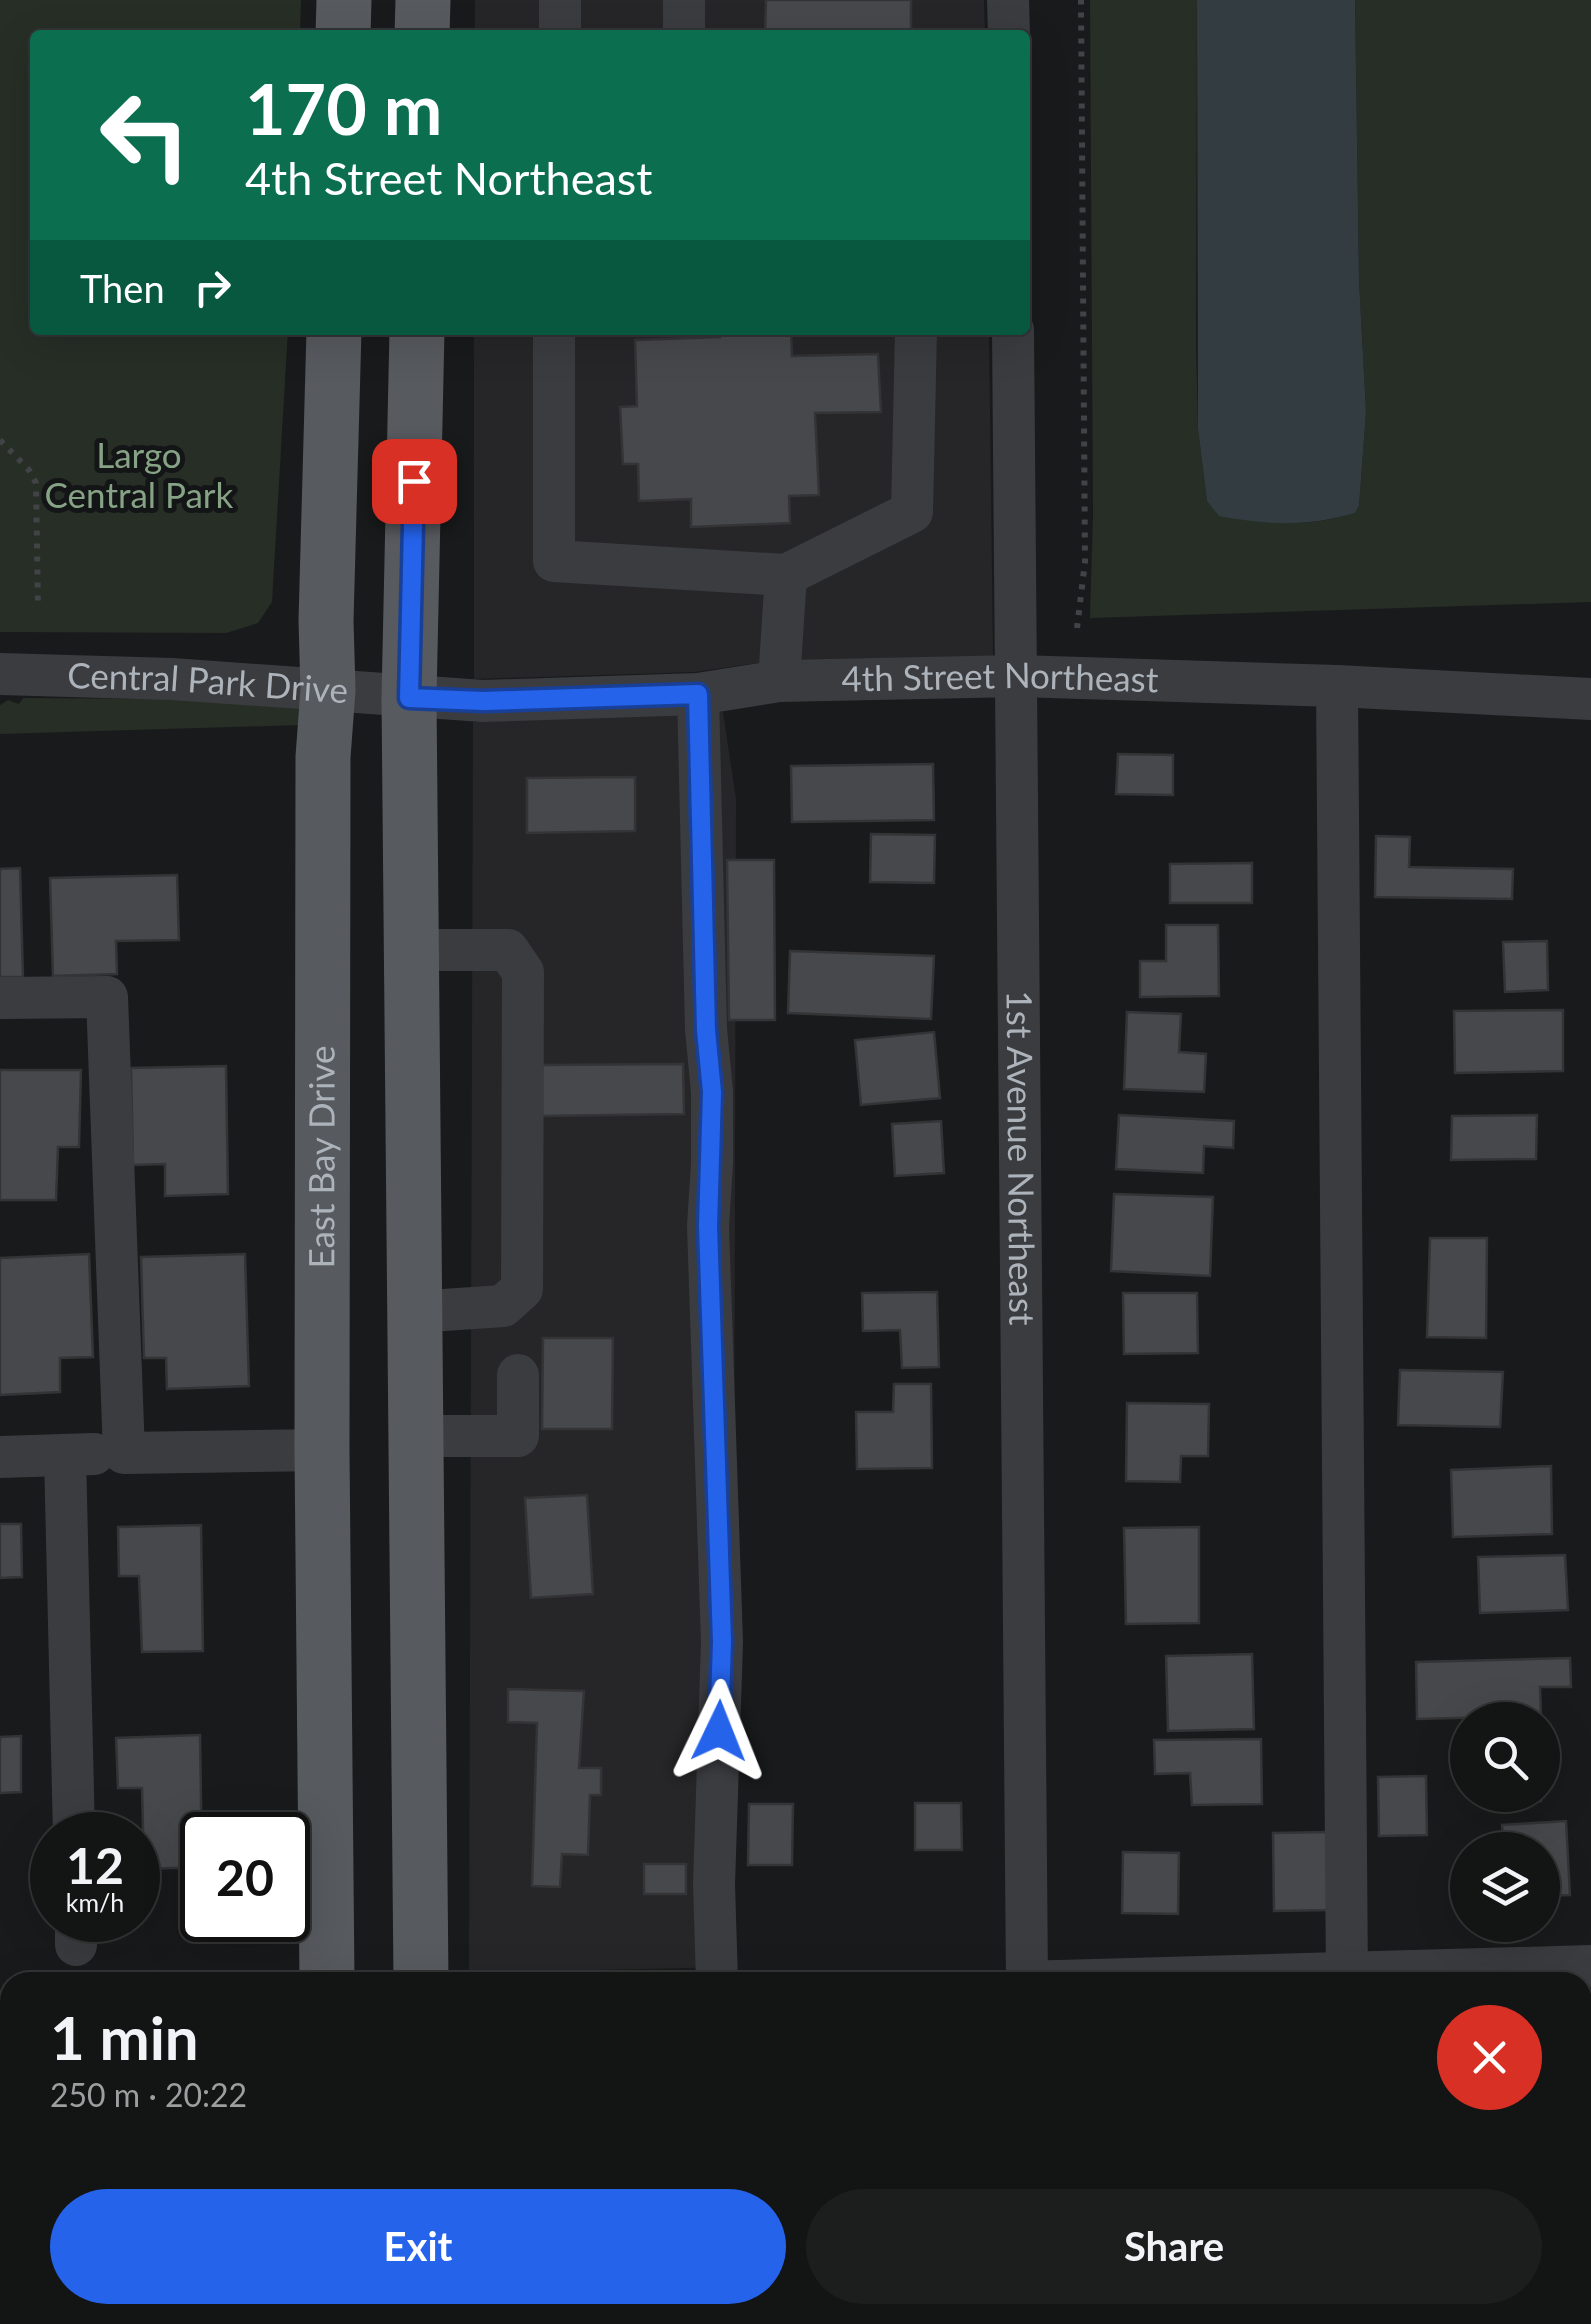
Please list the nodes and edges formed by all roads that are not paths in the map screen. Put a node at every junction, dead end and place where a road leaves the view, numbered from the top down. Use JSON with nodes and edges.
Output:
{"nodes":[{"id":1,"x":344,"y":0,"type":"edge"},
{"id":2,"x":423,"y":0,"type":"edge"},
{"id":3,"x":560,"y":0,"type":"edge"},
{"id":4,"x":684,"y":0,"type":"edge"},
{"id":5,"x":1008,"y":0,"type":"edge"},
{"id":6,"x":343,"y":30,"type":"edge"},
{"id":7,"x":422,"y":30,"type":"edge"},
{"id":8,"x":560,"y":30,"type":"edge"},
{"id":9,"x":684,"y":30,"type":"edge"},
{"id":10,"x":1008,"y":30,"type":"edge"},
{"id":11,"x":334,"y":335,"type":"edge"},
{"id":12,"x":417,"y":335,"type":"edge"},
{"id":13,"x":554,"y":335,"type":"edge"},
{"id":14,"x":916,"y":335,"type":"edge"},
{"id":15,"x":1013,"y":335,"type":"edge"},
{"id":16,"x":786,"y":575,"type":"junction"},
{"id":17,"x":1018,"y":676,"type":"junction"},
{"id":18,"x":2,"y":677,"type":"edge"},
{"id":19,"x":779,"y":682,"type":"junction"},
{"id":20,"x":1337,"y":686,"type":"junction"},
{"id":21,"x":328,"y":690,"type":"junction"},
{"id":22,"x":698,"y":694,"type":"junction"},
{"id":23,"x":409,"y":698,"type":"junction"},
{"id":24,"x":1591,"y":699,"type":"edge"},
{"id":25,"x":412,"y":950,"type":"junction"},
{"id":26,"x":0,"y":998,"type":"edge"},
{"id":27,"x":414,"y":1312,"type":"junction"},
{"id":28,"x":518,"y":1375,"type":"dead end"},
{"id":29,"x":414,"y":1436,"type":"junction"},
{"id":30,"x":322,"y":1450,"type":"junction"},
{"id":31,"x":124,"y":1452,"type":"junction"},
{"id":32,"x":65,"y":1455,"type":"junction"},
{"id":33,"x":0,"y":1457,"type":"edge"},
{"id":34,"x":73,"y":1812,"type":"edge"},
{"id":35,"x":1591,"y":1966,"type":"edge"},
{"id":36,"x":327,"y":1972,"type":"edge"},
{"id":37,"x":421,"y":1972,"type":"edge"},
{"id":38,"x":717,"y":1972,"type":"edge"},
{"id":39,"x":1025,"y":1972,"type":"edge"},
{"id":40,"x":1347,"y":1972,"type":"edge"},
{"id":41,"x":1469,"y":1972,"type":"edge"}],
"edges":[{"from":1,"to":6,"type":"main road"},
{"from":2,"to":7,"type":"main road"},
{"from":3,"to":8,"type":"street"},
{"from":4,"to":9,"type":"street"},
{"from":5,"to":10,"type":"street"},
{"from":11,"to":21,"type":"main road","name":"East Bay Drive"},
{"from":12,"to":23,"type":"main road"},
{"from":13,"to":16,"type":"street"},
{"from":14,"to":16,"type":"street"},
{"from":15,"to":17,"type":"street","name":"1st Avenue Northeast"},
{"from":16,"to":19,"type":"street"},
{"from":17,"to":19,"type":"street","name":"4th Street Northeast"},
{"from":17,"to":20,"type":"street","name":"4th Street Northeast"},
{"from":17,"to":39,"type":"street","name":"1st Avenue Northeast"},
{"from":18,"to":21,"type":"street","name":"Central Park Drive"},
{"from":19,"to":22,"type":"street","name":"4th Street Northeast"},
{"from":20,"to":24,"type":"street","name":"4th Street Northeast"},
{"from":20,"to":40,"type":"street"},
{"from":21,"to":23,"type":"street","name":"Central Park Drive"},
{"from":21,"to":30,"type":"main road","name":"East Bay Drive"},
{"from":22,"to":23,"type":"street","name":"4th Street Northeast"},
{"from":22,"to":38,"type":"street"},
{"from":23,"to":25,"type":"main road"},
{"from":25,"to":27,"type":"main road"},
{"from":25,"to":27,"type":"street"},
{"from":26,"to":31,"type":"street"},
{"from":27,"to":29,"type":"main road"},
{"from":28,"to":29,"type":"street"},
{"from":29,"to":37,"type":"main road"},
{"from":30,"to":31,"type":"street"},
{"from":30,"to":36,"type":"main road","name":"East Bay Drive"},
{"from":31,"to":32,"type":"street"},
{"from":32,"to":33,"type":"street"},
{"from":32,"to":34,"type":"street"},
{"from":35,"to":41,"type":"street"}]}
